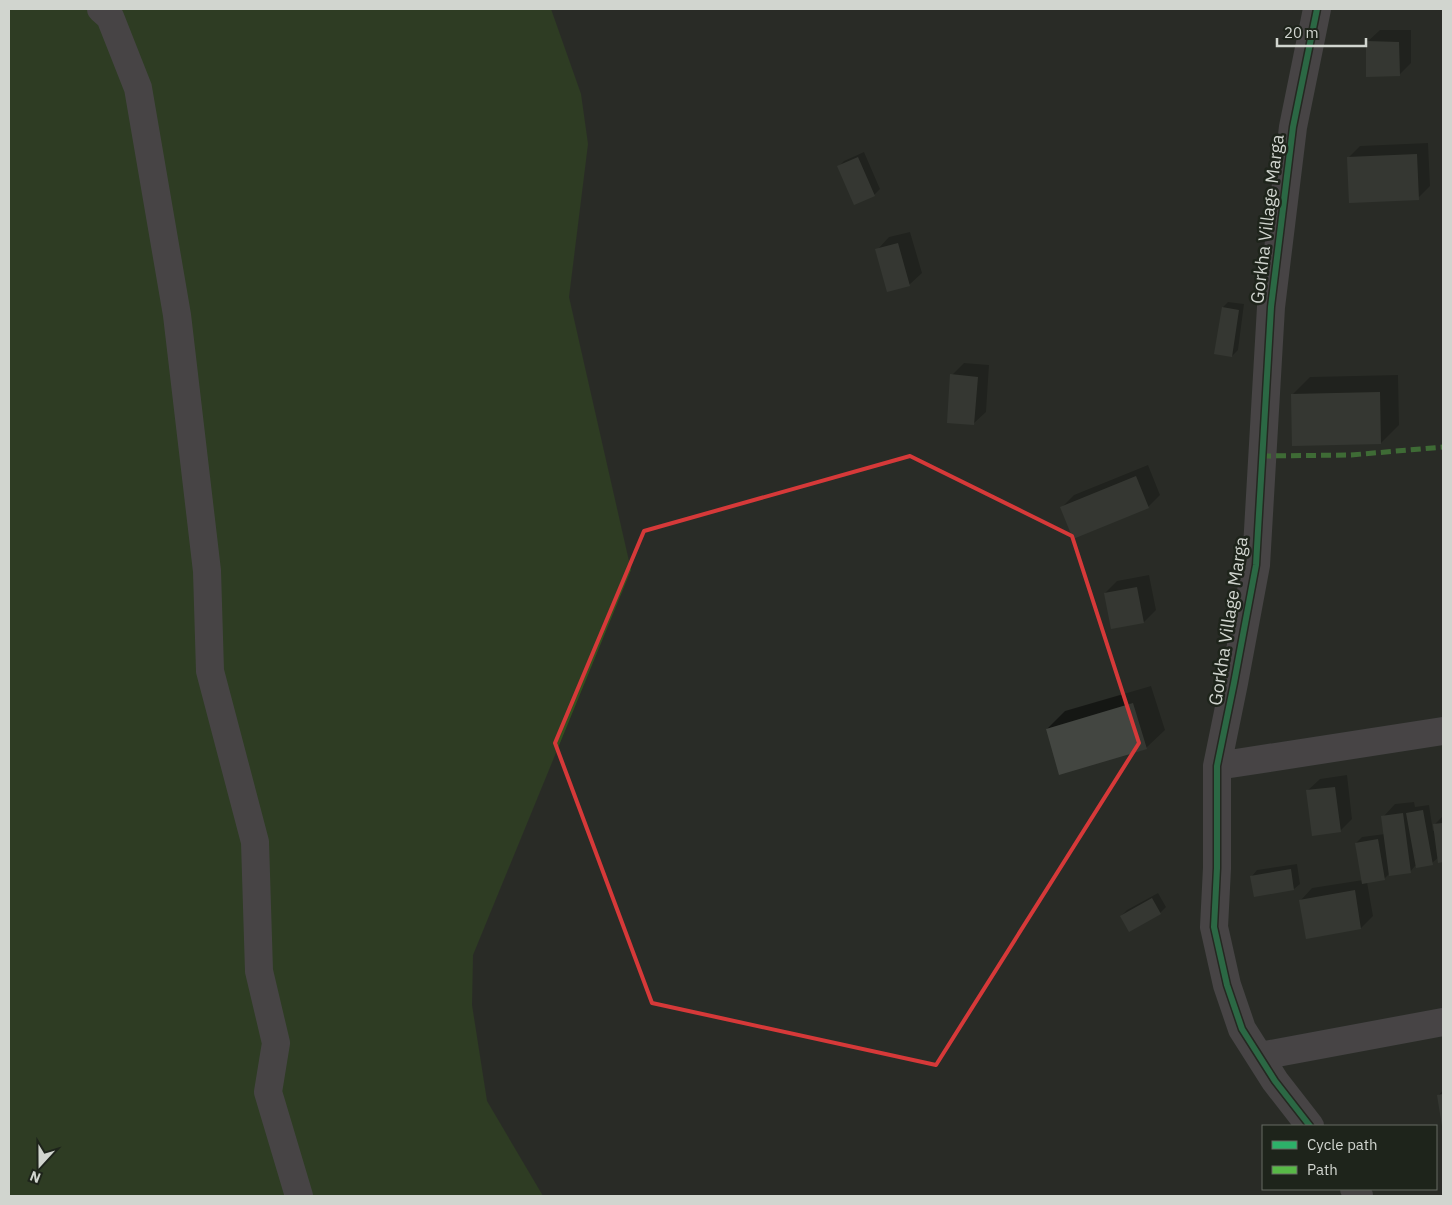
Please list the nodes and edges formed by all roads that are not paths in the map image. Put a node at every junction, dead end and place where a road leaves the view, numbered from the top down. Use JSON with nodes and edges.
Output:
{"nodes":[{"id":1,"x":101,"y":9,"type":"edge"},
{"id":2,"x":1318,"y":9,"type":"edge"},
{"id":3,"x":1443,"y":731,"type":"edge"},
{"id":4,"x":1217,"y":766,"type":"junction"},
{"id":5,"x":1443,"y":1022,"type":"edge"},
{"id":6,"x":1260,"y":1056,"type":"junction"},
{"id":7,"x":1309,"y":1125,"type":"edge"},
{"id":8,"x":300,"y":1196,"type":"edge"}],
"edges":[{"from":1,"to":8,"type":"street"},
{"from":2,"to":4,"type":"street","name":"Gorkha Village Marga"},
{"from":3,"to":4,"type":"street"},
{"from":4,"to":6,"type":"street","name":"Gorkha Village Marga"},
{"from":5,"to":6,"type":"street"},
{"from":6,"to":7,"type":"street","name":"Gorkha Village Marga"}]}
